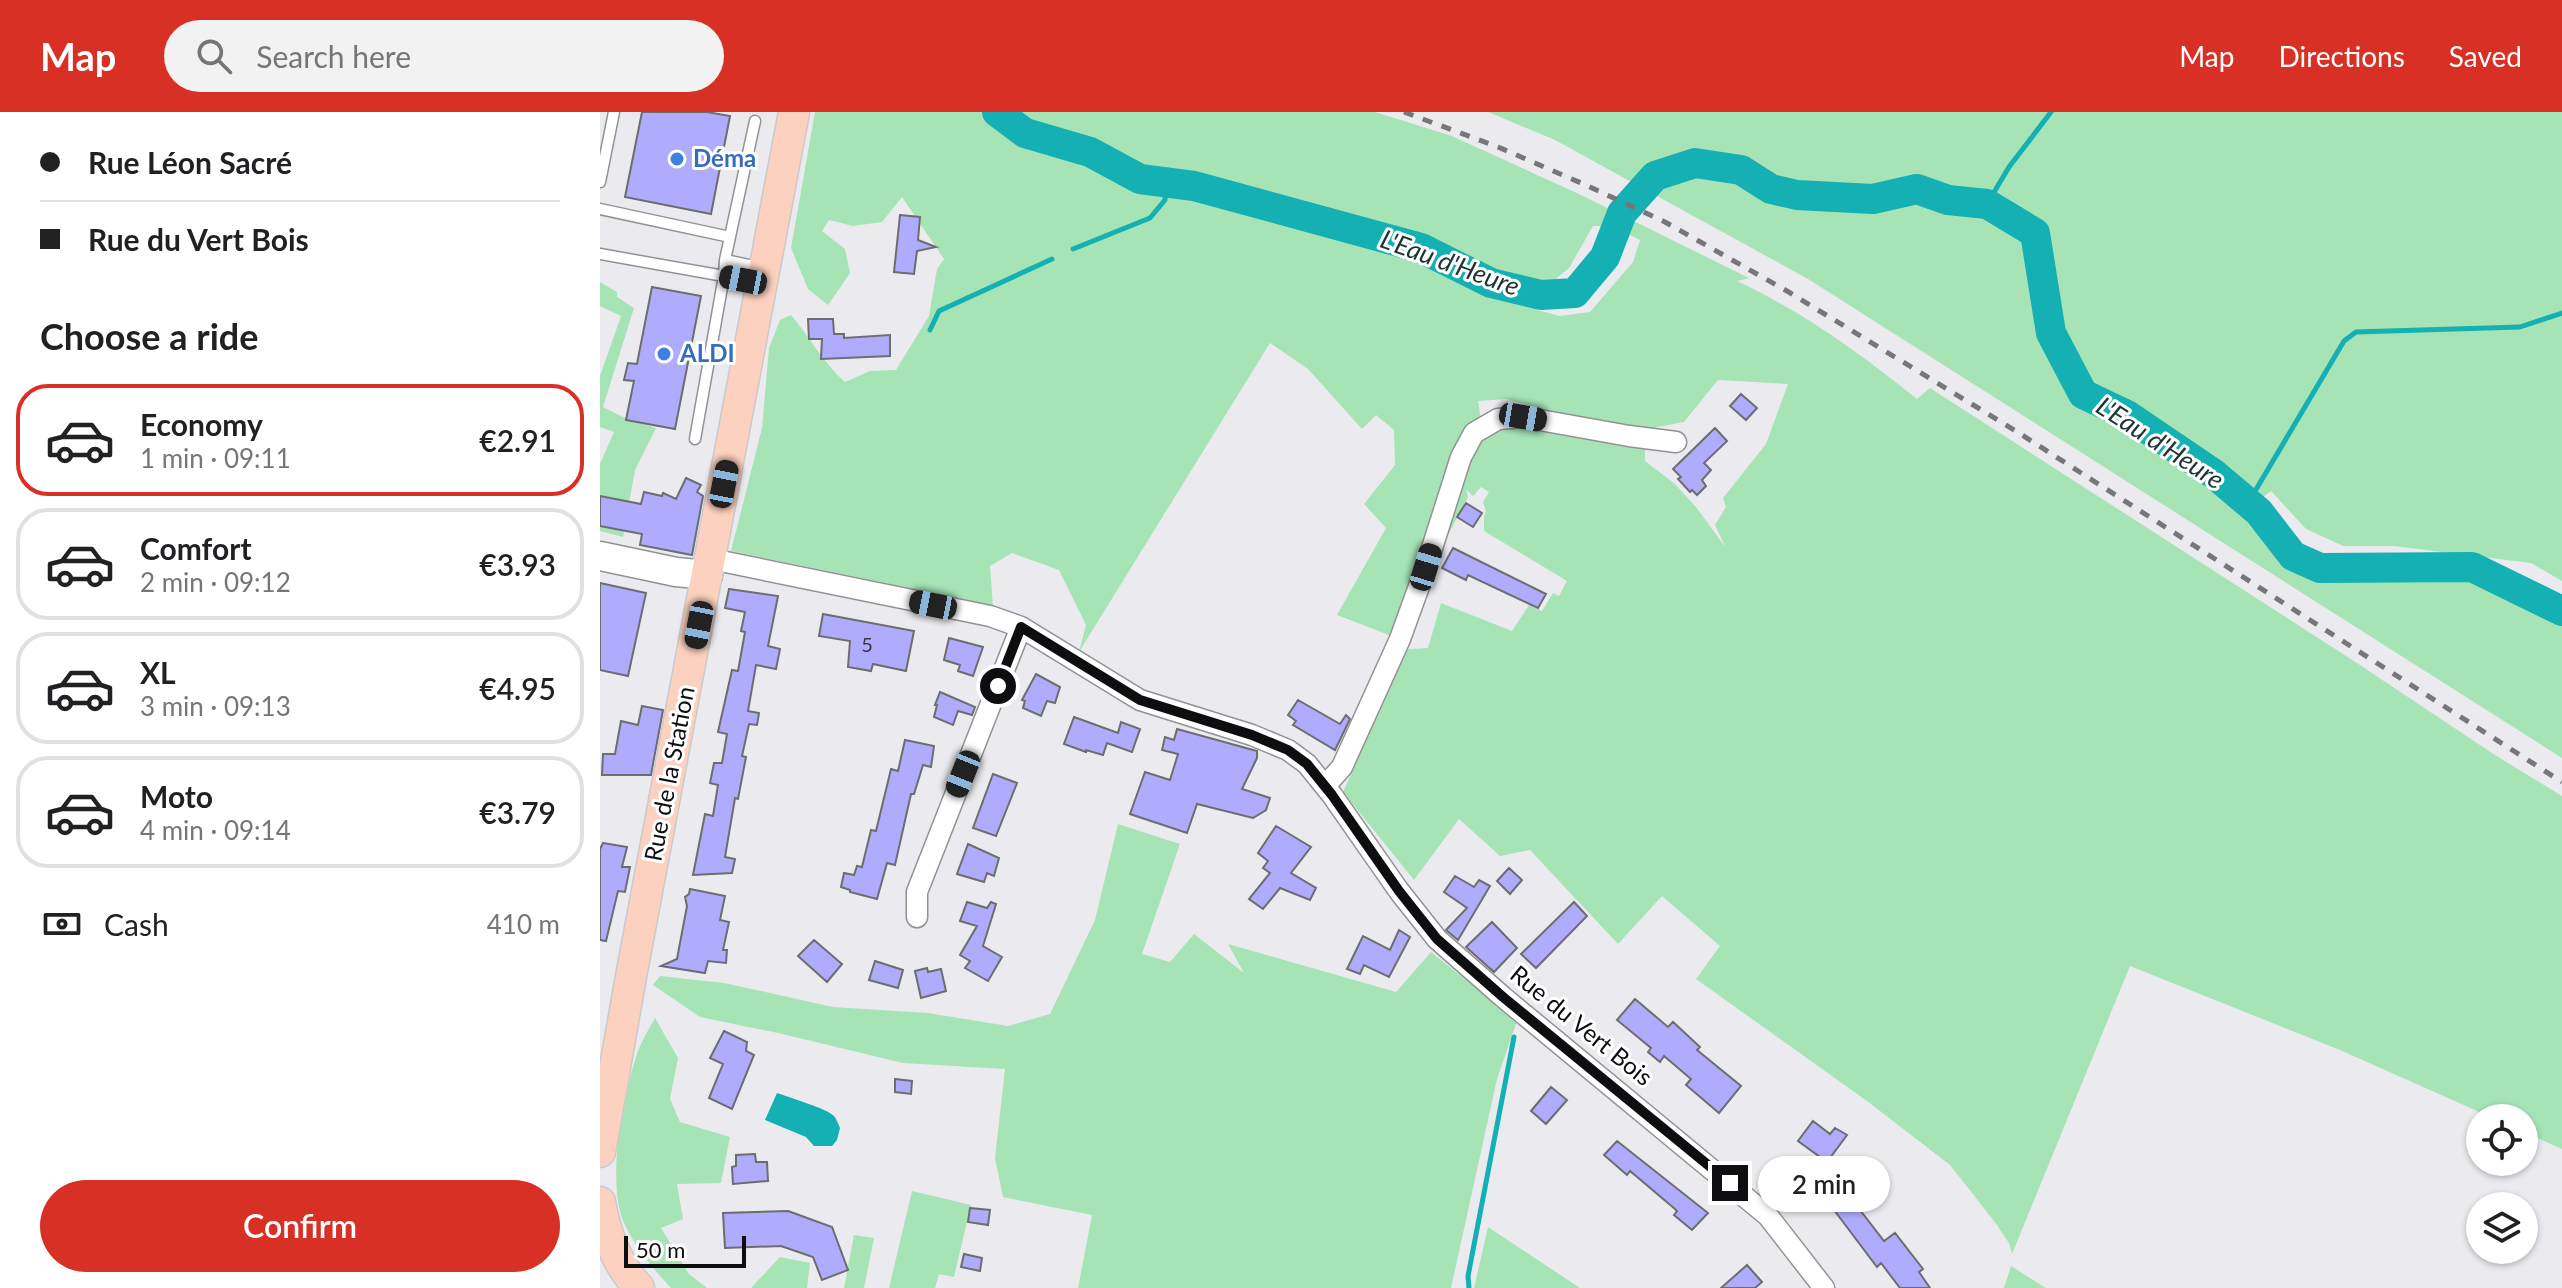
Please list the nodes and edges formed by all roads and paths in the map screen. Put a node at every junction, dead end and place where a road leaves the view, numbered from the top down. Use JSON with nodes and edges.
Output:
{"nodes":[{"id":1,"x":614,"y":112,"type":"edge"},
{"id":2,"x":794,"y":112,"type":"edge"},
{"id":3,"x":755,"y":121,"type":"dead end"},
{"id":4,"x":600,"y":182,"type":"edge"},
{"id":5,"x":600,"y":209,"type":"edge"},
{"id":6,"x":730,"y":237,"type":"junction"},
{"id":7,"x":600,"y":254,"type":"edge"},
{"id":8,"x":725,"y":260,"type":"junction"},
{"id":9,"x":724,"y":276,"type":"junction"},
{"id":10,"x":764,"y":276,"type":"junction"},
{"id":11,"x":695,"y":439,"type":"dead end"},
{"id":12,"x":1676,"y":442,"type":"dead end"},
{"id":13,"x":600,"y":556,"type":"edge"},
{"id":14,"x":710,"y":567,"type":"junction"},
{"id":15,"x":1021,"y":627,"type":"junction"},
{"id":16,"x":1325,"y":786,"type":"junction"},
{"id":17,"x":917,"y":917,"type":"dead end"},
{"id":18,"x":600,"y":1152,"type":"edge"},
{"id":19,"x":600,"y":1202,"type":"edge"},
{"id":20,"x":608,"y":1254,"type":"edge"},
{"id":21,"x":639,"y":1288,"type":"edge"},
{"id":22,"x":1824,"y":1288,"type":"edge"}],
"edges":[{"from":1,"to":4,"type":"lane"},
{"from":2,"to":10,"type":"main road","name":"Rue de la Station"},
{"from":3,"to":6,"type":"lane"},
{"from":5,"to":6,"type":"lane"},
{"from":6,"to":8,"type":"lane"},
{"from":7,"to":9,"type":"lane"},
{"from":8,"to":9,"type":"lane"},
{"from":8,"to":10,"type":"lane"},
{"from":9,"to":10,"type":"lane"},
{"from":9,"to":11,"type":"lane"},
{"from":10,"to":14,"type":"main road","name":"Rue de la Station"},
{"from":12,"to":16,"type":"street"},
{"from":13,"to":14,"type":"main road"},
{"from":14,"to":15,"type":"street","name":"Rue du Vert Bois"},
{"from":14,"to":18,"type":"main road","name":"Rue de la Station"},
{"from":15,"to":16,"type":"street","name":"Rue du Vert Bois"},
{"from":15,"to":17,"type":"street"},
{"from":16,"to":22,"type":"street","name":"Rue du Vert Bois"},
{"from":19,"to":20,"type":"main road"},
{"from":20,"to":21,"type":"main road"}]}
